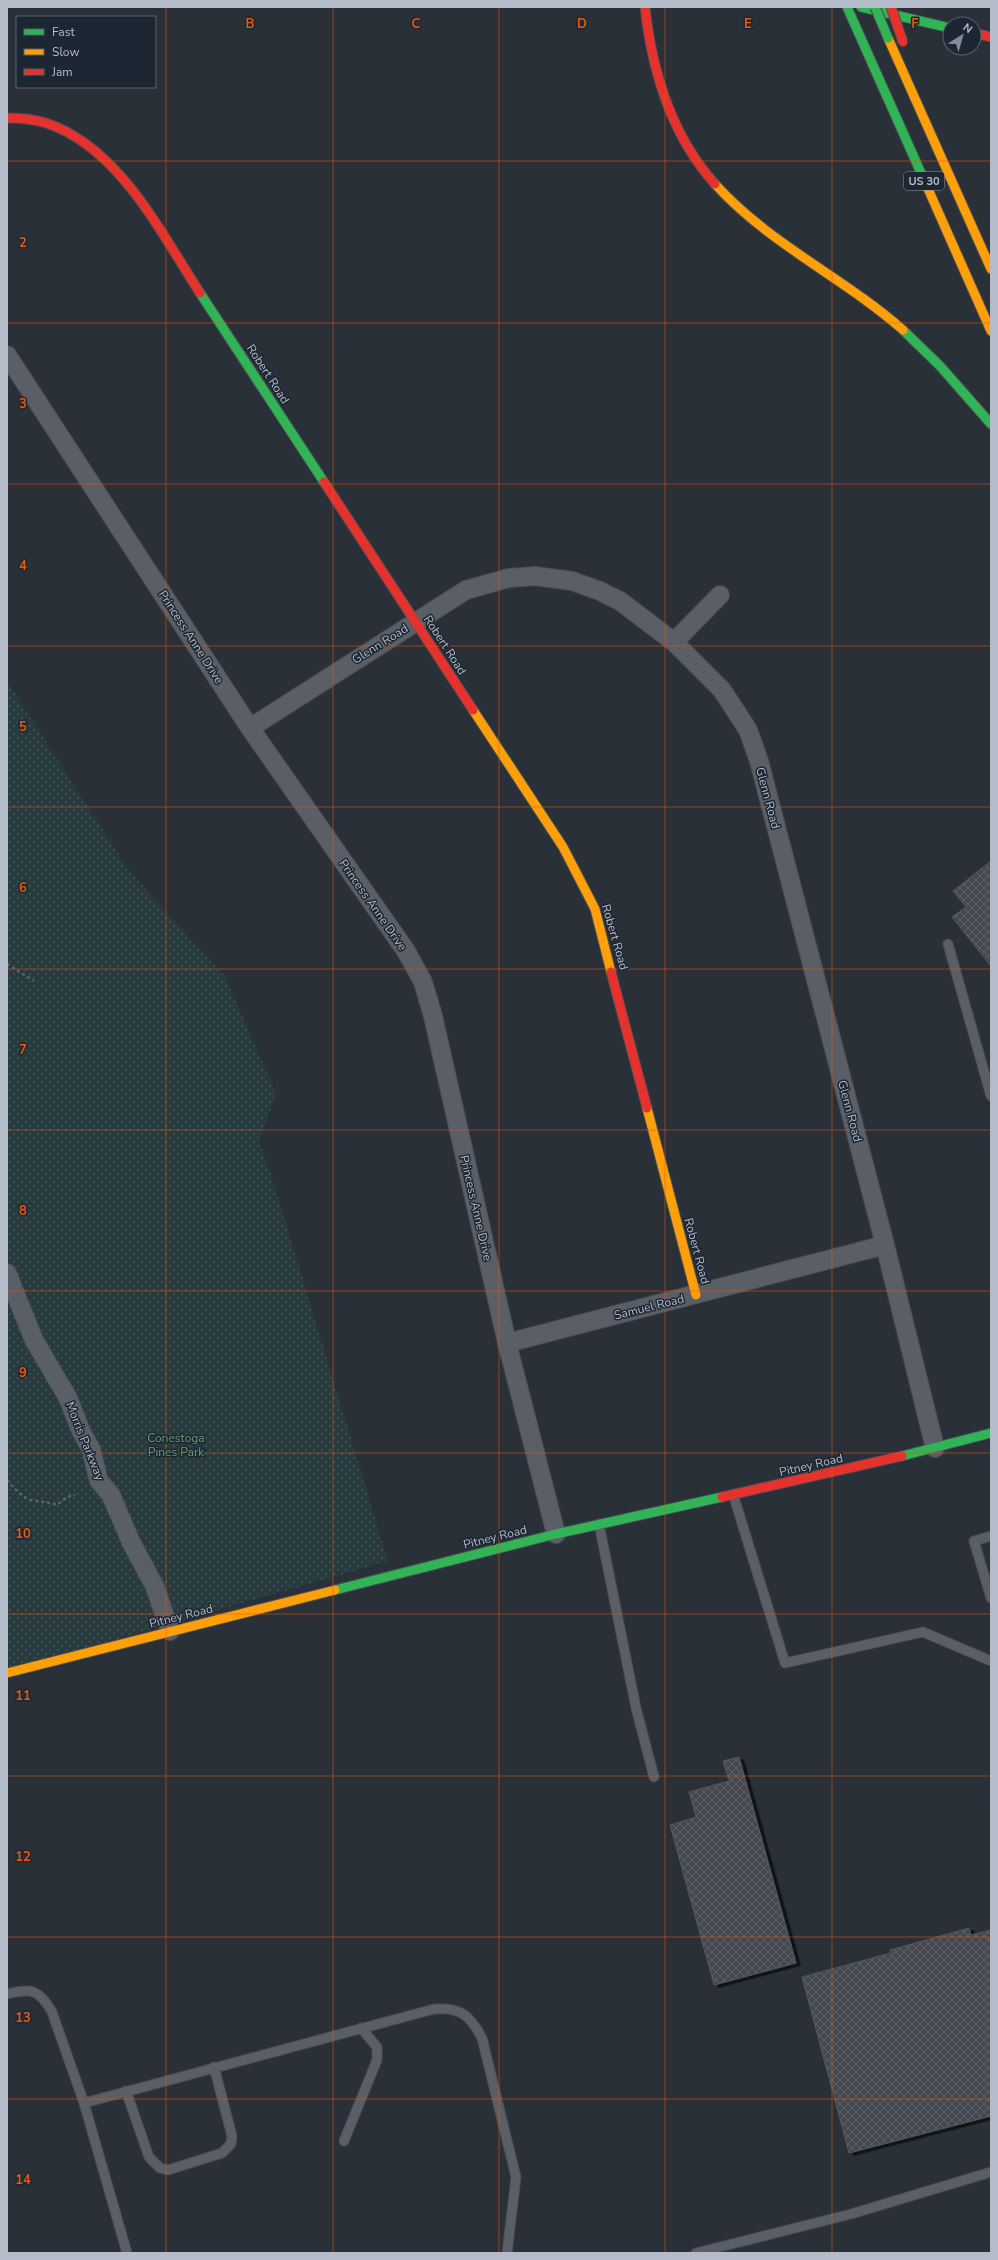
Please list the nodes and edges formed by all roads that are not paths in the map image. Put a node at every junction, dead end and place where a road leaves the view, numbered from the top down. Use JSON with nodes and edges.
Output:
{"nodes":[{"id":1,"x":644,"y":7,"type":"edge"},
{"id":2,"x":847,"y":7,"type":"edge"},
{"id":3,"x":861,"y":7,"type":"edge"},
{"id":4,"x":875,"y":7,"type":"edge"},
{"id":5,"x":892,"y":7,"type":"edge"},
{"id":6,"x":942,"y":26,"type":"edge"},
{"id":7,"x":904,"y":46,"type":"dead end"},
{"id":8,"x":911,"y":64,"type":"dead end"},
{"id":9,"x":7,"y":118,"type":"edge"},
{"id":10,"x":941,"y":154,"type":"junction"},
{"id":11,"x":991,"y":269,"type":"edge"},
{"id":12,"x":991,"y":331,"type":"edge"},
{"id":13,"x":7,"y":355,"type":"edge"},
{"id":14,"x":991,"y":424,"type":"edge"},
{"id":15,"x":720,"y":595,"type":"dead end"},
{"id":16,"x":415,"y":622,"type":"junction"},
{"id":17,"x":674,"y":642,"type":"junction"},
{"id":18,"x":250,"y":728,"type":"junction"},
{"id":19,"x":948,"y":944,"type":"dead end"},
{"id":20,"x":991,"y":1096,"type":"edge"},
{"id":21,"x":885,"y":1245,"type":"junction"},
{"id":22,"x":7,"y":1273,"type":"edge"},
{"id":23,"x":696,"y":1295,"type":"junction"},
{"id":24,"x":507,"y":1343,"type":"junction"},
{"id":25,"x":991,"y":1433,"type":"edge"},
{"id":26,"x":935,"y":1448,"type":"junction"},
{"id":27,"x":732,"y":1494,"type":"junction"},
{"id":28,"x":598,"y":1524,"type":"junction"},
{"id":29,"x":556,"y":1534,"type":"junction"},
{"id":30,"x":991,"y":1536,"type":"edge"},
{"id":31,"x":991,"y":1598,"type":"edge"},
{"id":32,"x":170,"y":1631,"type":"junction"},
{"id":33,"x":991,"y":1660,"type":"edge"},
{"id":34,"x":7,"y":1673,"type":"edge"},
{"id":35,"x":654,"y":1777,"type":"dead end"},
{"id":36,"x":7,"y":1994,"type":"edge"},
{"id":37,"x":361,"y":2028,"type":"junction"},
{"id":38,"x":214,"y":2067,"type":"junction"},
{"id":39,"x":126,"y":2091,"type":"junction"},
{"id":40,"x":84,"y":2103,"type":"junction"},
{"id":41,"x":344,"y":2141,"type":"dead end"},
{"id":42,"x":991,"y":2172,"type":"edge"},
{"id":43,"x":127,"y":2253,"type":"edge"},
{"id":44,"x":507,"y":2253,"type":"edge"},
{"id":45,"x":696,"y":2253,"type":"edge"}],
"edges":[{"from":1,"to":14,"type":"main road"},
{"from":2,"to":12,"type":"main road","number":"US 30"},
{"from":3,"to":6,"type":"main road"},
{"from":4,"to":10,"type":"main road","number":"US 30","bridge":true},
{"from":5,"to":7,"type":"main road","bridge":true},
{"from":8,"to":10,"type":"main road"},
{"from":9,"to":16,"type":"main road","name":"Robert Road"},
{"from":10,"to":11,"type":"main road","number":"US 30"},
{"from":13,"to":18,"type":"street","name":"Princess Anne Drive"},
{"from":15,"to":17,"type":"street"},
{"from":16,"to":17,"type":"street","name":"Glenn Road"},
{"from":16,"to":18,"type":"street","name":"Glenn Road"},
{"from":16,"to":23,"type":"main road","name":"Robert Road"},
{"from":17,"to":21,"type":"street","name":"Glenn Road"},
{"from":18,"to":24,"type":"street","name":"Princess Anne Drive"},
{"from":19,"to":20,"type":"lane"},
{"from":21,"to":23,"type":"street","name":"Samuel Road"},
{"from":21,"to":26,"type":"street","name":"Glenn Road"},
{"from":22,"to":32,"type":"street","name":"Morris Parkway"},
{"from":23,"to":24,"type":"street","name":"Samuel Road"},
{"from":24,"to":29,"type":"street","name":"Princess Anne Drive"},
{"from":25,"to":26,"type":"main road","name":"Pitney Road"},
{"from":26,"to":27,"type":"main road","name":"Pitney Road"},
{"from":27,"to":28,"type":"main road","name":"Pitney Road"},
{"from":27,"to":33,"type":"lane"},
{"from":28,"to":29,"type":"main road","name":"Pitney Road"},
{"from":28,"to":35,"type":"lane"},
{"from":29,"to":32,"type":"main road","name":"Pitney Road"},
{"from":30,"to":31,"type":"lane"},
{"from":32,"to":34,"type":"main road","name":"Pitney Road"},
{"from":36,"to":40,"type":"lane"},
{"from":37,"to":38,"type":"lane"},
{"from":37,"to":41,"type":"lane"},
{"from":37,"to":44,"type":"lane"},
{"from":38,"to":39,"type":"lane"},
{"from":38,"to":39,"type":"lane"},
{"from":39,"to":40,"type":"lane"},
{"from":40,"to":43,"type":"lane"},
{"from":42,"to":45,"type":"lane"}]}
